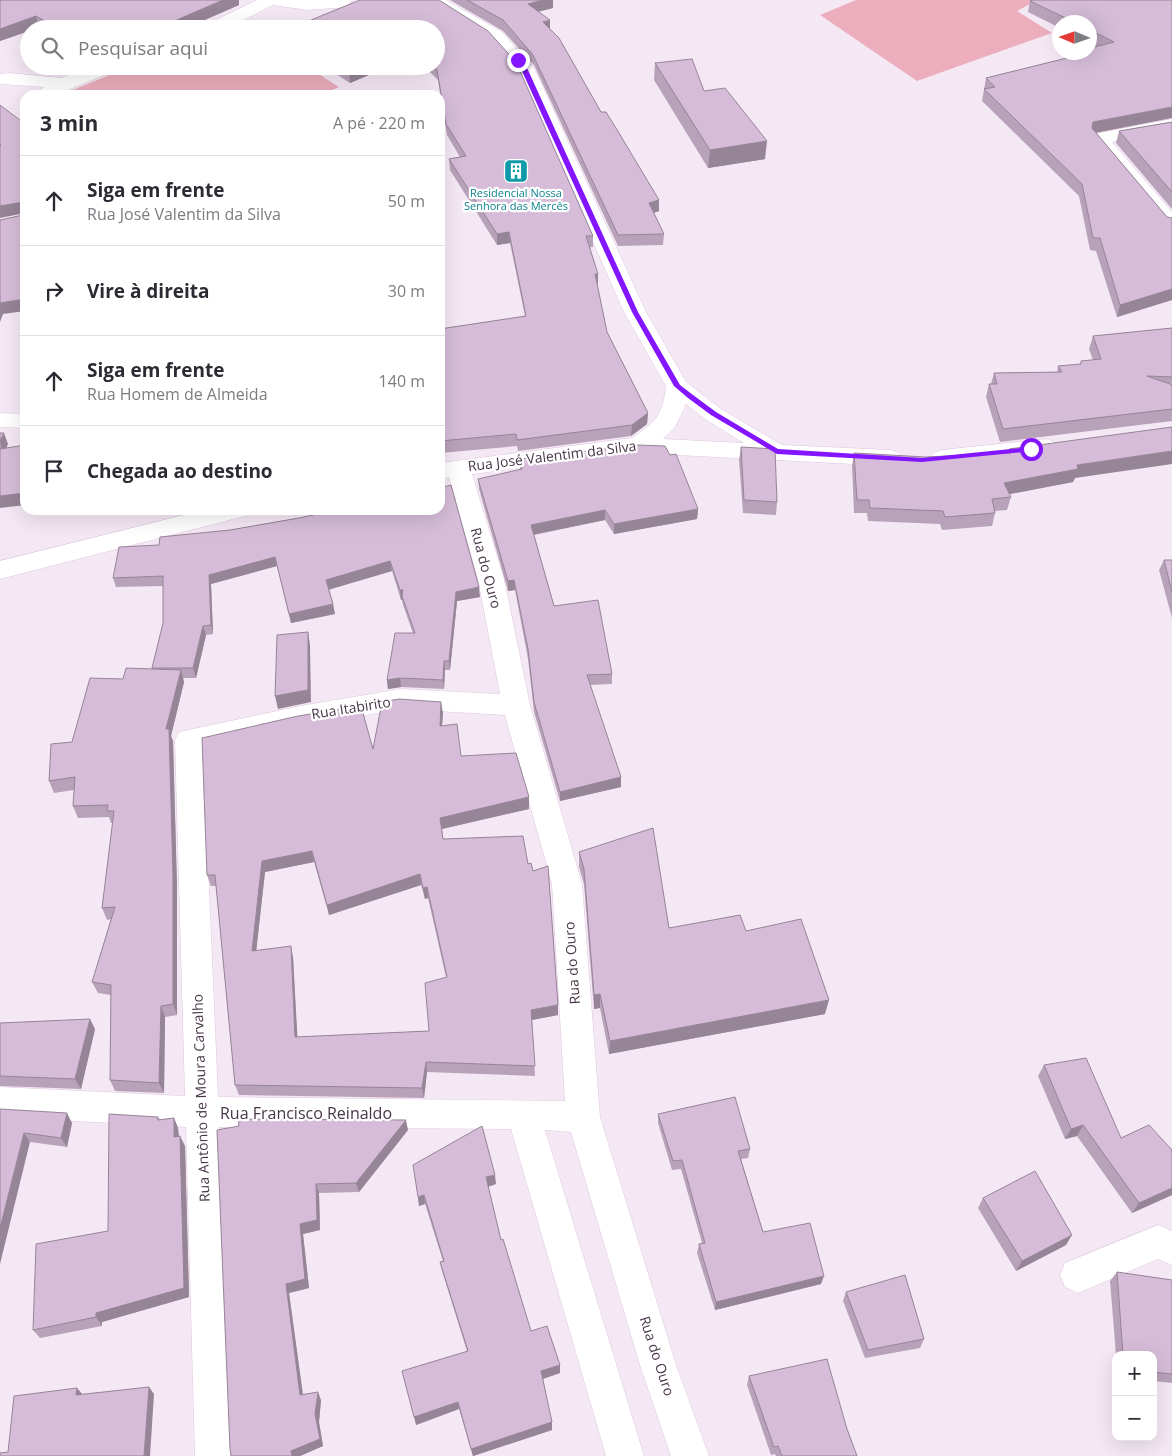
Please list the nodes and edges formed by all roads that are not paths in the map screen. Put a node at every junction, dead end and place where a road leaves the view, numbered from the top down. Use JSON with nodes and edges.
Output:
{"nodes":[{"id":1,"x":271,"y":0,"type":"edge"},
{"id":2,"x":344,"y":0,"type":"edge"},
{"id":3,"x":434,"y":0,"type":"edge"},
{"id":4,"x":233,"y":20,"type":"edge"},
{"id":5,"x":86,"y":75,"type":"edge"},
{"id":6,"x":0,"y":79,"type":"edge"},
{"id":7,"x":63,"y":84,"type":"junction"},
{"id":8,"x":52,"y":90,"type":"edge"},
{"id":9,"x":1172,"y":125,"type":"edge"},
{"id":10,"x":1172,"y":224,"type":"edge"},
{"id":11,"x":677,"y":386,"type":"junction"},
{"id":12,"x":0,"y":420,"type":"edge"},
{"id":13,"x":20,"y":421,"type":"edge"},
{"id":14,"x":1069,"y":444,"type":"edge"},
{"id":15,"x":638,"y":445,"type":"junction"},
{"id":16,"x":777,"y":452,"type":"junction"},
{"id":17,"x":449,"y":469,"type":"edge"},
{"id":18,"x":217,"y":515,"type":"edge"},
{"id":19,"x":0,"y":570,"type":"edge"},
{"id":20,"x":516,"y":705,"type":"junction"},
{"id":21,"x":189,"y":740,"type":"joint"},
{"id":22,"x":0,"y":1102,"type":"edge"},
{"id":23,"x":201,"y":1112,"type":"junction"},
{"id":24,"x":523,"y":1114,"type":"junction"},
{"id":25,"x":583,"y":1117,"type":"junction"},
{"id":26,"x":1172,"y":1248,"type":"edge"},
{"id":27,"x":1078,"y":1274,"type":"dead end"},
{"id":28,"x":214,"y":1456,"type":"edge"},
{"id":29,"x":625,"y":1456,"type":"edge"},
{"id":30,"x":690,"y":1456,"type":"edge"}],
"edges":[{"from":1,"to":2,"type":"street"},
{"from":1,"to":4,"type":"street"},
{"from":3,"to":11,"type":"street"},
{"from":5,"to":7,"type":"street"},
{"from":6,"to":7,"type":"street"},
{"from":7,"to":8,"type":"street"},
{"from":9,"to":10,"type":"street"},
{"from":11,"to":15,"type":"street"},
{"from":11,"to":16,"type":"street"},
{"from":12,"to":13,"type":"street"},
{"from":14,"to":16,"type":"street","name":"Rua José Valentim da Silva"},
{"from":15,"to":16,"type":"street","name":"Rua José Valentim da Silva"},
{"from":15,"to":17,"type":"street","name":"Rua José Valentim da Silva"},
{"from":17,"to":20,"type":"street","name":"Rua do Ouro"},
{"from":18,"to":19,"type":"street"},
{"from":20,"to":21,"type":"street","name":"Rua Itabirito"},
{"from":20,"to":25,"type":"street","name":"Rua do Ouro"},
{"from":21,"to":23,"type":"street","name":"Rua Antônio de Moura Carvalho"},
{"from":22,"to":23,"type":"street","name":"Rua Francisco Reinaldo"},
{"from":23,"to":24,"type":"street","name":"Rua Francisco Reinaldo"},
{"from":23,"to":28,"type":"street","name":"Rua Antônio de Moura Carvalho"},
{"from":24,"to":25,"type":"street","name":"Rua Francisco Reinaldo"},
{"from":24,"to":29,"type":"street"},
{"from":25,"to":30,"type":"street","name":"Rua do Ouro"},
{"from":26,"to":27,"type":"street"}]}
